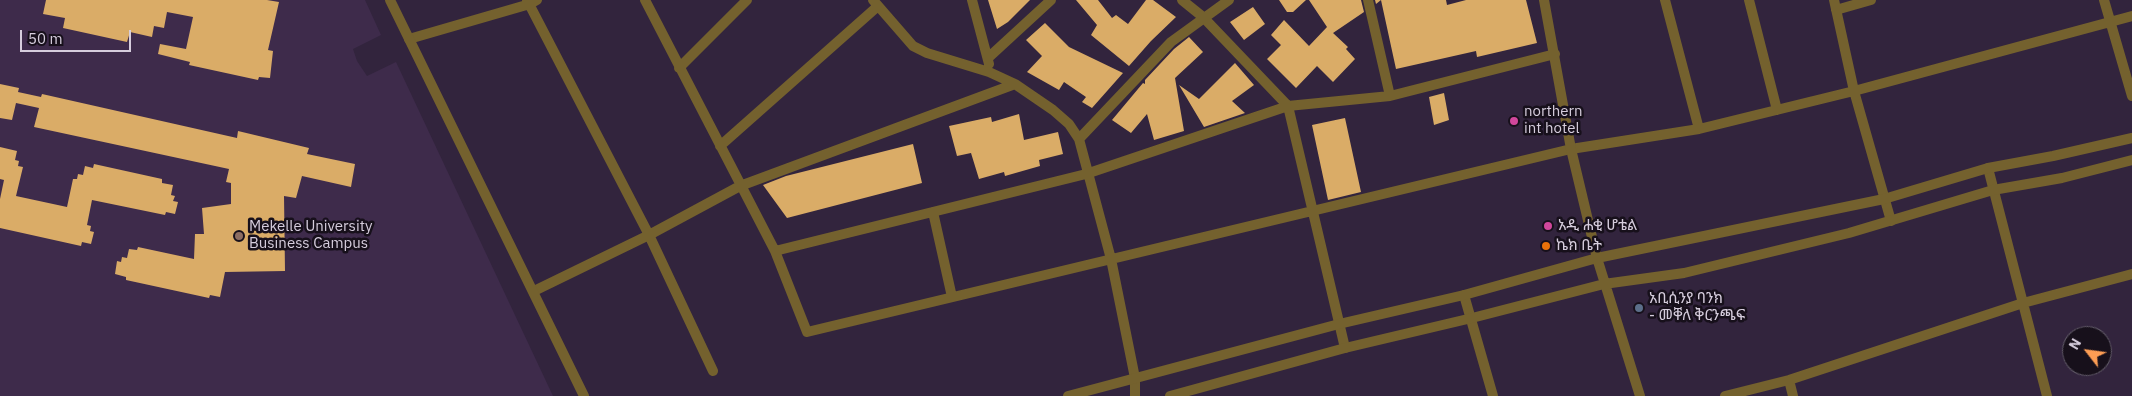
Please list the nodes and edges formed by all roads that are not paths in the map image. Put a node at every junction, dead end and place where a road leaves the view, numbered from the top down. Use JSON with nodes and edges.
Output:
{"nodes":[{"id":1,"x":390,"y":0,"type":"edge"},
{"id":2,"x":645,"y":0,"type":"edge"},
{"id":3,"x":747,"y":0,"type":"edge"},
{"id":4,"x":972,"y":0,"type":"edge"},
{"id":5,"x":1051,"y":0,"type":"edge"},
{"id":6,"x":1182,"y":0,"type":"edge"},
{"id":7,"x":1229,"y":0,"type":"edge"},
{"id":8,"x":1368,"y":0,"type":"edge"},
{"id":9,"x":1544,"y":0,"type":"edge"},
{"id":10,"x":1665,"y":0,"type":"edge"},
{"id":11,"x":1749,"y":0,"type":"edge"},
{"id":12,"x":1871,"y":0,"type":"edge"},
{"id":13,"x":2104,"y":0,"type":"edge"},
{"id":14,"x":531,"y":1,"type":"edge"},
{"id":15,"x":876,"y":3,"type":"edge"},
{"id":16,"x":1835,"y":5,"type":"edge"},
{"id":17,"x":2132,"y":16,"type":"edge"},
{"id":18,"x":1203,"y":17,"type":"junction"},
{"id":19,"x":2109,"y":22,"type":"junction"},
{"id":20,"x":409,"y":39,"type":"junction"},
{"id":21,"x":1555,"y":54,"type":"junction"},
{"id":22,"x":988,"y":58,"type":"junction"},
{"id":23,"x":679,"y":68,"type":"junction"},
{"id":24,"x":989,"y":72,"type":"junction"},
{"id":25,"x":1014,"y":84,"type":"junction"},
{"id":26,"x":1854,"y":91,"type":"junction"},
{"id":27,"x":1390,"y":96,"type":"junction"},
{"id":28,"x":2132,"y":96,"type":"edge"},
{"id":29,"x":1288,"y":106,"type":"junction"},
{"id":30,"x":1777,"y":110,"type":"junction"},
{"id":31,"x":1699,"y":129,"type":"junction"},
{"id":32,"x":2132,"y":138,"type":"edge"},
{"id":33,"x":1079,"y":139,"type":"junction"},
{"id":34,"x":720,"y":146,"type":"junction"},
{"id":35,"x":1571,"y":149,"type":"junction"},
{"id":36,"x":2132,"y":160,"type":"edge"},
{"id":37,"x":1988,"y":168,"type":"junction"},
{"id":38,"x":1086,"y":174,"type":"junction"},
{"id":39,"x":740,"y":186,"type":"junction"},
{"id":40,"x":1993,"y":190,"type":"junction"},
{"id":41,"x":1884,"y":199,"type":"junction"},
{"id":42,"x":1312,"y":211,"type":"junction"},
{"id":43,"x":933,"y":212,"type":"junction"},
{"id":44,"x":1891,"y":221,"type":"junction"},
{"id":45,"x":649,"y":234,"type":"junction"},
{"id":46,"x":775,"y":250,"type":"junction"},
{"id":47,"x":1597,"y":258,"type":"junction"},
{"id":48,"x":1111,"y":259,"type":"junction"},
{"id":49,"x":2132,"y":274,"type":"edge"},
{"id":50,"x":1604,"y":284,"type":"junction"},
{"id":51,"x":534,"y":291,"type":"junction"},
{"id":52,"x":1464,"y":295,"type":"junction"},
{"id":53,"x":952,"y":297,"type":"junction"},
{"id":54,"x":2023,"y":303,"type":"junction"},
{"id":55,"x":1472,"y":318,"type":"junction"},
{"id":56,"x":1339,"y":324,"type":"junction"},
{"id":57,"x":1345,"y":348,"type":"junction"},
{"id":58,"x":713,"y":371,"type":"dead end"},
{"id":59,"x":1135,"y":378,"type":"junction"},
{"id":60,"x":1789,"y":380,"type":"junction"},
{"id":61,"x":584,"y":396,"type":"edge"},
{"id":62,"x":1068,"y":396,"type":"edge"},
{"id":63,"x":1135,"y":396,"type":"edge"},
{"id":64,"x":1170,"y":396,"type":"edge"},
{"id":65,"x":1493,"y":396,"type":"edge"},
{"id":66,"x":1640,"y":396,"type":"edge"},
{"id":67,"x":1725,"y":396,"type":"edge"},
{"id":68,"x":1794,"y":396,"type":"edge"},
{"id":69,"x":2047,"y":396,"type":"edge"}],
"edges":[{"from":1,"to":20,"type":"street"},
{"from":2,"to":23,"type":"street"},
{"from":3,"to":23,"type":"street"},
{"from":4,"to":22,"type":"street"},
{"from":5,"to":22,"type":"street"},
{"from":6,"to":18,"type":"street"},
{"from":7,"to":18,"type":"street"},
{"from":8,"to":27,"type":"street"},
{"from":9,"to":21,"type":"street"},
{"from":10,"to":31,"type":"street"},
{"from":11,"to":30,"type":"street"},
{"from":12,"to":16,"type":"street"},
{"from":13,"to":19,"type":"street"},
{"from":14,"to":20,"type":"street"},
{"from":14,"to":45,"type":"street"},
{"from":15,"to":24,"type":"street"},
{"from":15,"to":34,"type":"street"},
{"from":16,"to":26,"type":"street"},
{"from":17,"to":19,"type":"street"},
{"from":18,"to":29,"type":"street"},
{"from":18,"to":33,"type":"street"},
{"from":19,"to":26,"type":"street"},
{"from":19,"to":28,"type":"street"},
{"from":20,"to":51,"type":"street"},
{"from":21,"to":27,"type":"street"},
{"from":21,"to":35,"type":"street"},
{"from":22,"to":24,"type":"street"},
{"from":23,"to":34,"type":"street"},
{"from":24,"to":25,"type":"street"},
{"from":25,"to":33,"type":"street"},
{"from":25,"to":39,"type":"street"},
{"from":26,"to":30,"type":"street"},
{"from":26,"to":41,"type":"street"},
{"from":27,"to":29,"type":"street"},
{"from":29,"to":38,"type":"street"},
{"from":29,"to":42,"type":"street"},
{"from":30,"to":31,"type":"street"},
{"from":31,"to":35,"type":"street"},
{"from":32,"to":37,"type":"street"},
{"from":33,"to":38,"type":"street"},
{"from":34,"to":39,"type":"street"},
{"from":35,"to":42,"type":"street"},
{"from":35,"to":47,"type":"street"},
{"from":36,"to":40,"type":"street"},
{"from":37,"to":40,"type":"street"},
{"from":37,"to":41,"type":"street"},
{"from":38,"to":43,"type":"street"},
{"from":38,"to":48,"type":"street"},
{"from":39,"to":45,"type":"street"},
{"from":39,"to":46,"type":"street"},
{"from":40,"to":44,"type":"street"},
{"from":40,"to":54,"type":"street"},
{"from":41,"to":44,"type":"street"},
{"from":41,"to":47,"type":"street"},
{"from":42,"to":48,"type":"street"},
{"from":42,"to":56,"type":"street"},
{"from":43,"to":46,"type":"street"},
{"from":43,"to":53,"type":"street"},
{"from":44,"to":50,"type":"street"},
{"from":45,"to":51,"type":"street"},
{"from":45,"to":58,"type":"street"},
{"from":46,"to":53,"type":"street"},
{"from":47,"to":50,"type":"street"},
{"from":47,"to":52,"type":"street"},
{"from":48,"to":53,"type":"street"},
{"from":48,"to":59,"type":"street"},
{"from":49,"to":54,"type":"street"},
{"from":50,"to":55,"type":"street"},
{"from":50,"to":66,"type":"street"},
{"from":51,"to":61,"type":"street"},
{"from":52,"to":55,"type":"street"},
{"from":52,"to":56,"type":"street"},
{"from":54,"to":60,"type":"street"},
{"from":54,"to":69,"type":"street"},
{"from":55,"to":57,"type":"street"},
{"from":55,"to":65,"type":"street"},
{"from":56,"to":57,"type":"street"},
{"from":56,"to":59,"type":"street"},
{"from":57,"to":64,"type":"street"},
{"from":59,"to":62,"type":"street"},
{"from":59,"to":63,"type":"street"},
{"from":60,"to":67,"type":"street"},
{"from":60,"to":68,"type":"street"}]}
